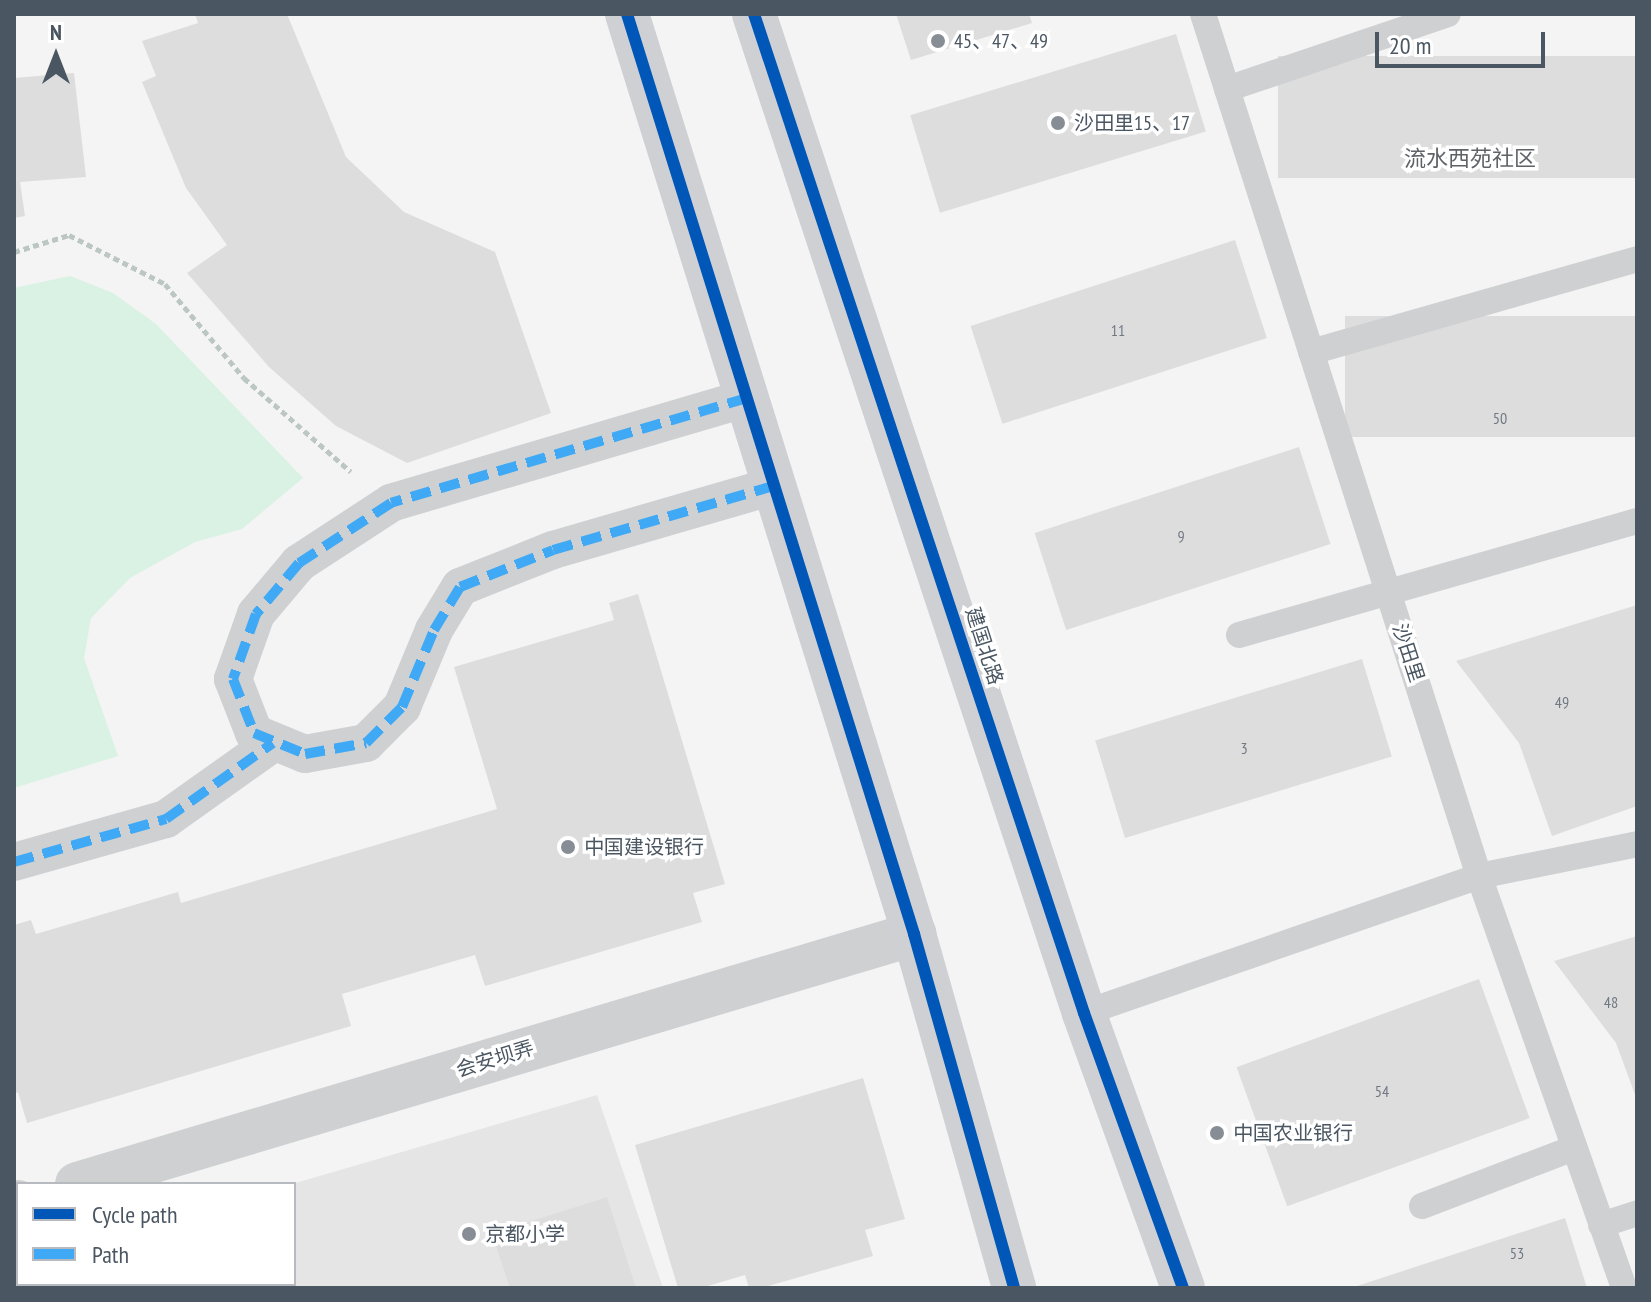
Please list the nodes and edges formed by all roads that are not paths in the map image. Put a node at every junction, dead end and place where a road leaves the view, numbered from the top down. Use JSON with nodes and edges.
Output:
{"nodes":[{"id":1,"x":627,"y":14,"type":"edge"},
{"id":2,"x":754,"y":14,"type":"edge"},
{"id":3,"x":1203,"y":14,"type":"edge"},
{"id":4,"x":1448,"y":14,"type":"edge"},
{"id":5,"x":1227,"y":89,"type":"junction"},
{"id":6,"x":1637,"y":259,"type":"edge"},
{"id":7,"x":1311,"y":352,"type":"junction"},
{"id":8,"x":747,"y":398,"type":"junction"},
{"id":9,"x":774,"y":486,"type":"junction"},
{"id":10,"x":1637,"y":521,"type":"edge"},
{"id":11,"x":1388,"y":590,"type":"junction"},
{"id":12,"x":1239,"y":635,"type":"dead end"},
{"id":13,"x":273,"y":743,"type":"junction"},
{"id":14,"x":1637,"y":844,"type":"edge"},
{"id":15,"x":14,"y":862,"type":"edge"},
{"id":16,"x":1479,"y":876,"type":"junction"},
{"id":17,"x":914,"y":934,"type":"junction"},
{"id":18,"x":1084,"y":1013,"type":"junction"},
{"id":19,"x":1574,"y":1148,"type":"junction"},
{"id":20,"x":84,"y":1182,"type":"edge"},
{"id":21,"x":1422,"y":1206,"type":"dead end"},
{"id":22,"x":1637,"y":1213,"type":"edge"},
{"id":23,"x":1601,"y":1225,"type":"junction"},
{"id":24,"x":1014,"y":1288,"type":"edge"},
{"id":25,"x":1183,"y":1288,"type":"edge"},
{"id":26,"x":1624,"y":1288,"type":"edge"}],
"edges":[{"from":1,"to":8,"type":"main road"},
{"from":2,"to":18,"type":"main road","name":"建国北路"},
{"from":3,"to":5,"type":"lane","name":"沙田里"},
{"from":4,"to":5,"type":"lane"},
{"from":5,"to":7,"type":"lane","name":"沙田里"},
{"from":6,"to":7,"type":"lane"},
{"from":7,"to":11,"type":"lane","name":"沙田里"},
{"from":8,"to":9,"type":"main road"},
{"from":8,"to":13,"type":"street"},
{"from":9,"to":13,"type":"street"},
{"from":9,"to":17,"type":"main road"},
{"from":10,"to":11,"type":"lane"},
{"from":11,"to":12,"type":"lane"},
{"from":11,"to":16,"type":"lane","name":"沙田里"},
{"from":13,"to":15,"type":"street"},
{"from":14,"to":16,"type":"lane"},
{"from":16,"to":18,"type":"lane"},
{"from":16,"to":19,"type":"lane","name":"沙田里"},
{"from":17,"to":20,"type":"street","name":"会安坝弄"},
{"from":17,"to":24,"type":"main road"},
{"from":18,"to":25,"type":"main road","name":"建国北路"},
{"from":19,"to":21,"type":"lane"},
{"from":19,"to":23,"type":"lane","name":"沙田里"},
{"from":22,"to":23,"type":"lane"},
{"from":23,"to":26,"type":"lane","name":"沙田里"}]}
